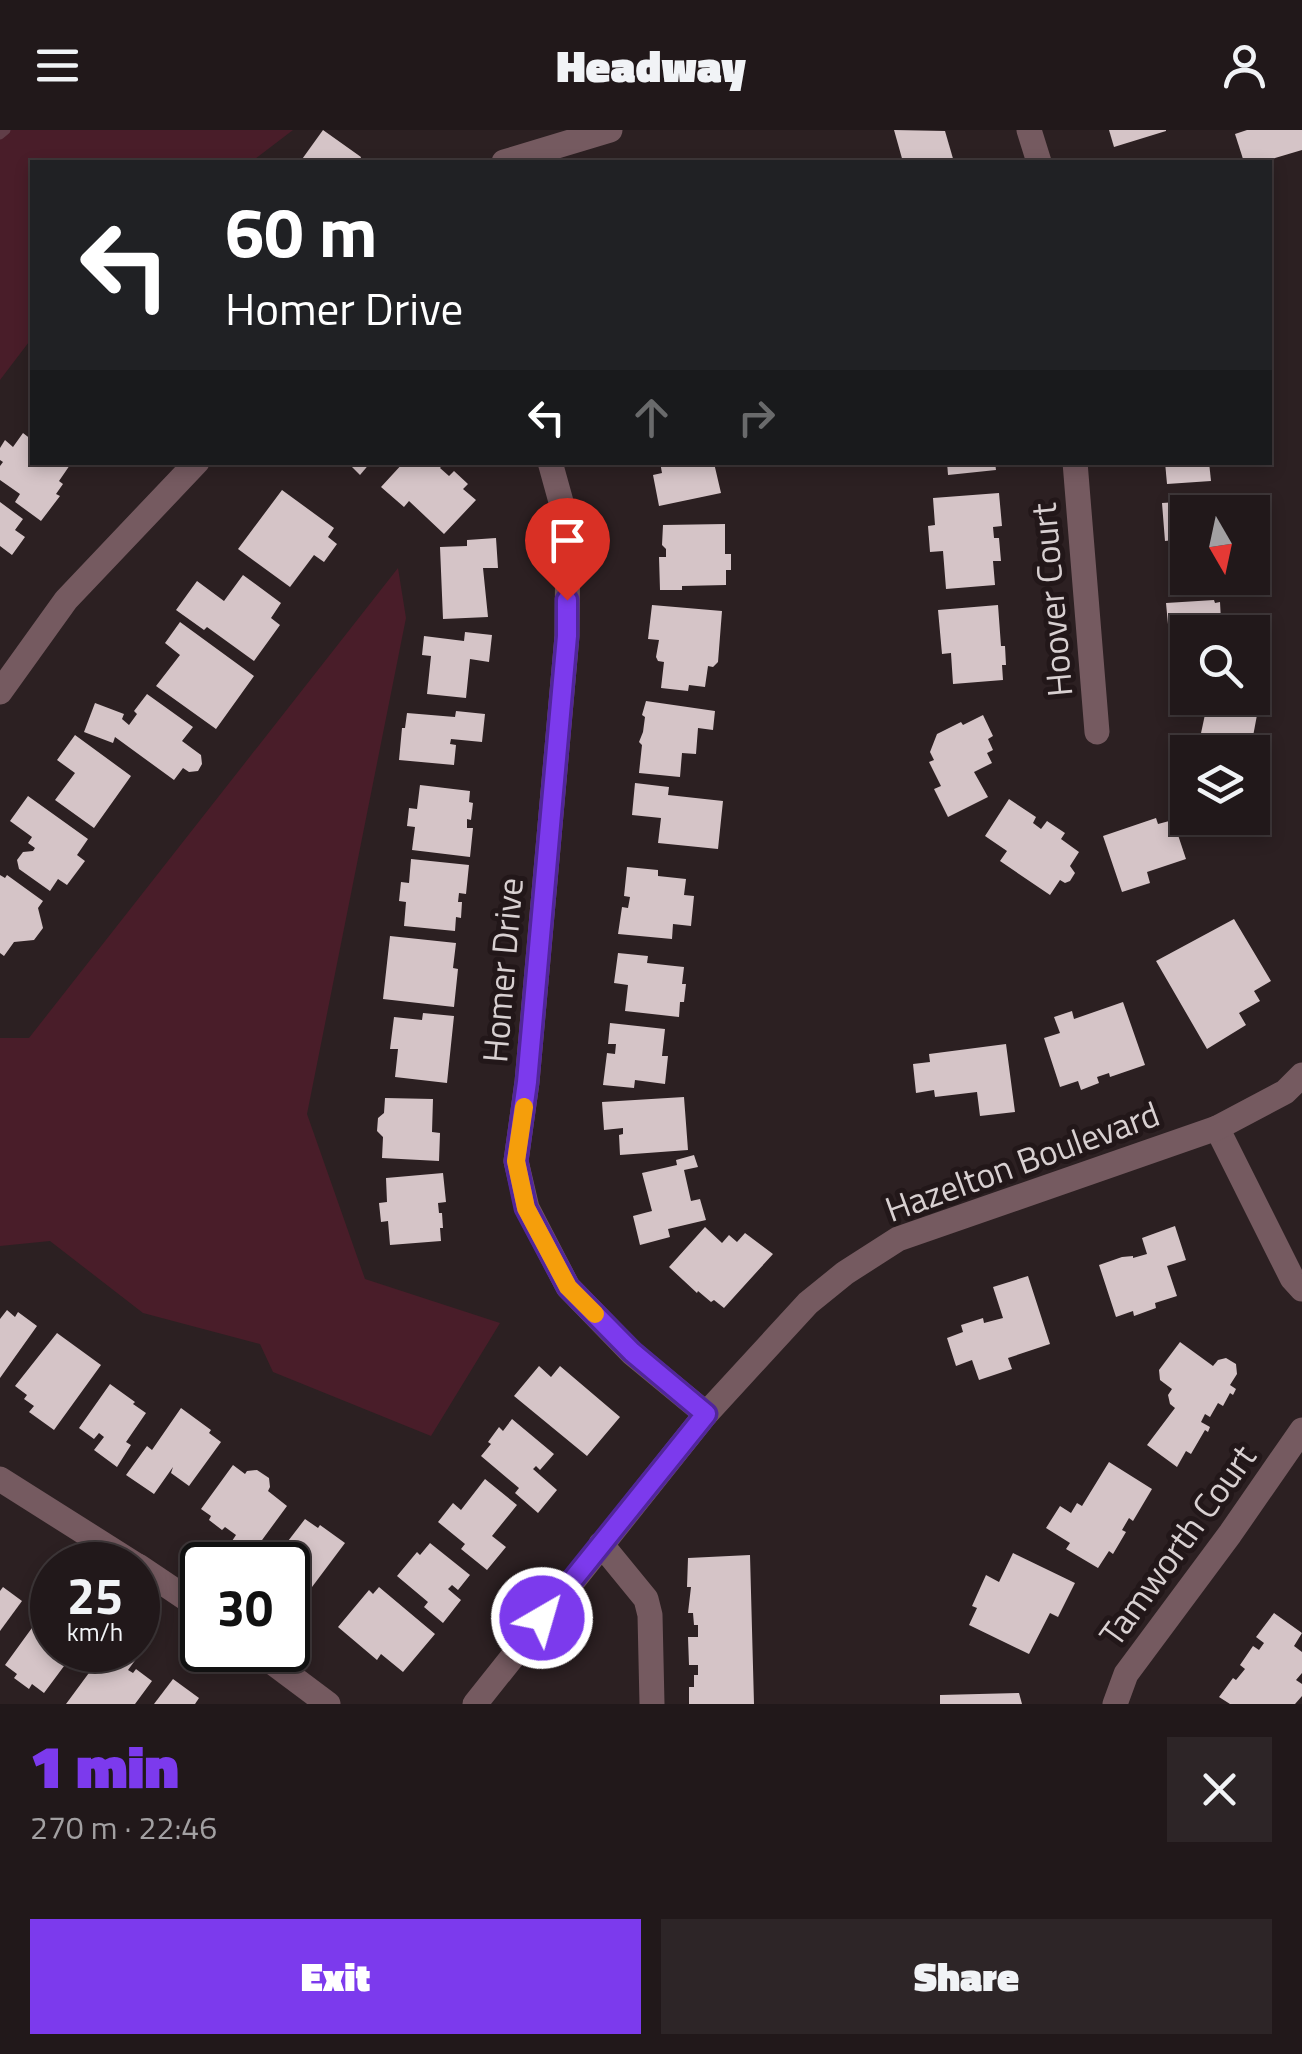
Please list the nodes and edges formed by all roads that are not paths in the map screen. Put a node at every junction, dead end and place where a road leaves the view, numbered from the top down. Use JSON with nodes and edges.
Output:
{"nodes":[{"id":1,"x":610,"y":130,"type":"edge"},
{"id":2,"x":1029,"y":130,"type":"edge"},
{"id":3,"x":511,"y":160,"type":"edge"},
{"id":4,"x":1038,"y":160,"type":"edge"},
{"id":5,"x":194,"y":465,"type":"edge"},
{"id":6,"x":551,"y":465,"type":"edge"},
{"id":7,"x":1075,"y":465,"type":"edge"},
{"id":8,"x":0,"y":692,"type":"edge"},
{"id":9,"x":1098,"y":732,"type":"dead end"},
{"id":10,"x":1302,"y":1075,"type":"edge"},
{"id":11,"x":1216,"y":1128,"type":"junction"},
{"id":12,"x":1302,"y":1289,"type":"edge"},
{"id":13,"x":706,"y":1414,"type":"junction"},
{"id":14,"x":1302,"y":1430,"type":"edge"},
{"id":15,"x":0,"y":1479,"type":"edge"},
{"id":16,"x":99,"y":1542,"type":"edge"},
{"id":17,"x":600,"y":1544,"type":"junction"},
{"id":18,"x":285,"y":1672,"type":"edge"},
{"id":19,"x":328,"y":1704,"type":"edge"},
{"id":20,"x":475,"y":1704,"type":"edge"},
{"id":21,"x":652,"y":1704,"type":"edge"},
{"id":22,"x":1115,"y":1704,"type":"edge"}],
"edges":[{"from":1,"to":3,"type":"street"},
{"from":2,"to":4,"type":"street"},
{"from":5,"to":8,"type":"street"},
{"from":6,"to":13,"type":"street","name":"Homer Drive"},
{"from":7,"to":9,"type":"street","name":"Hoover Court"},
{"from":10,"to":11,"type":"street","name":"Hazelton Boulevard"},
{"from":11,"to":12,"type":"street"},
{"from":11,"to":13,"type":"street","name":"Hazelton Boulevard"},
{"from":13,"to":17,"type":"street","name":"Hazelton Boulevard"},
{"from":14,"to":22,"type":"street","name":"Tamworth Court"},
{"from":15,"to":16,"type":"street"},
{"from":17,"to":20,"type":"street","name":"Hazelton Boulevard"},
{"from":17,"to":21,"type":"street"},
{"from":18,"to":19,"type":"street"}]}
